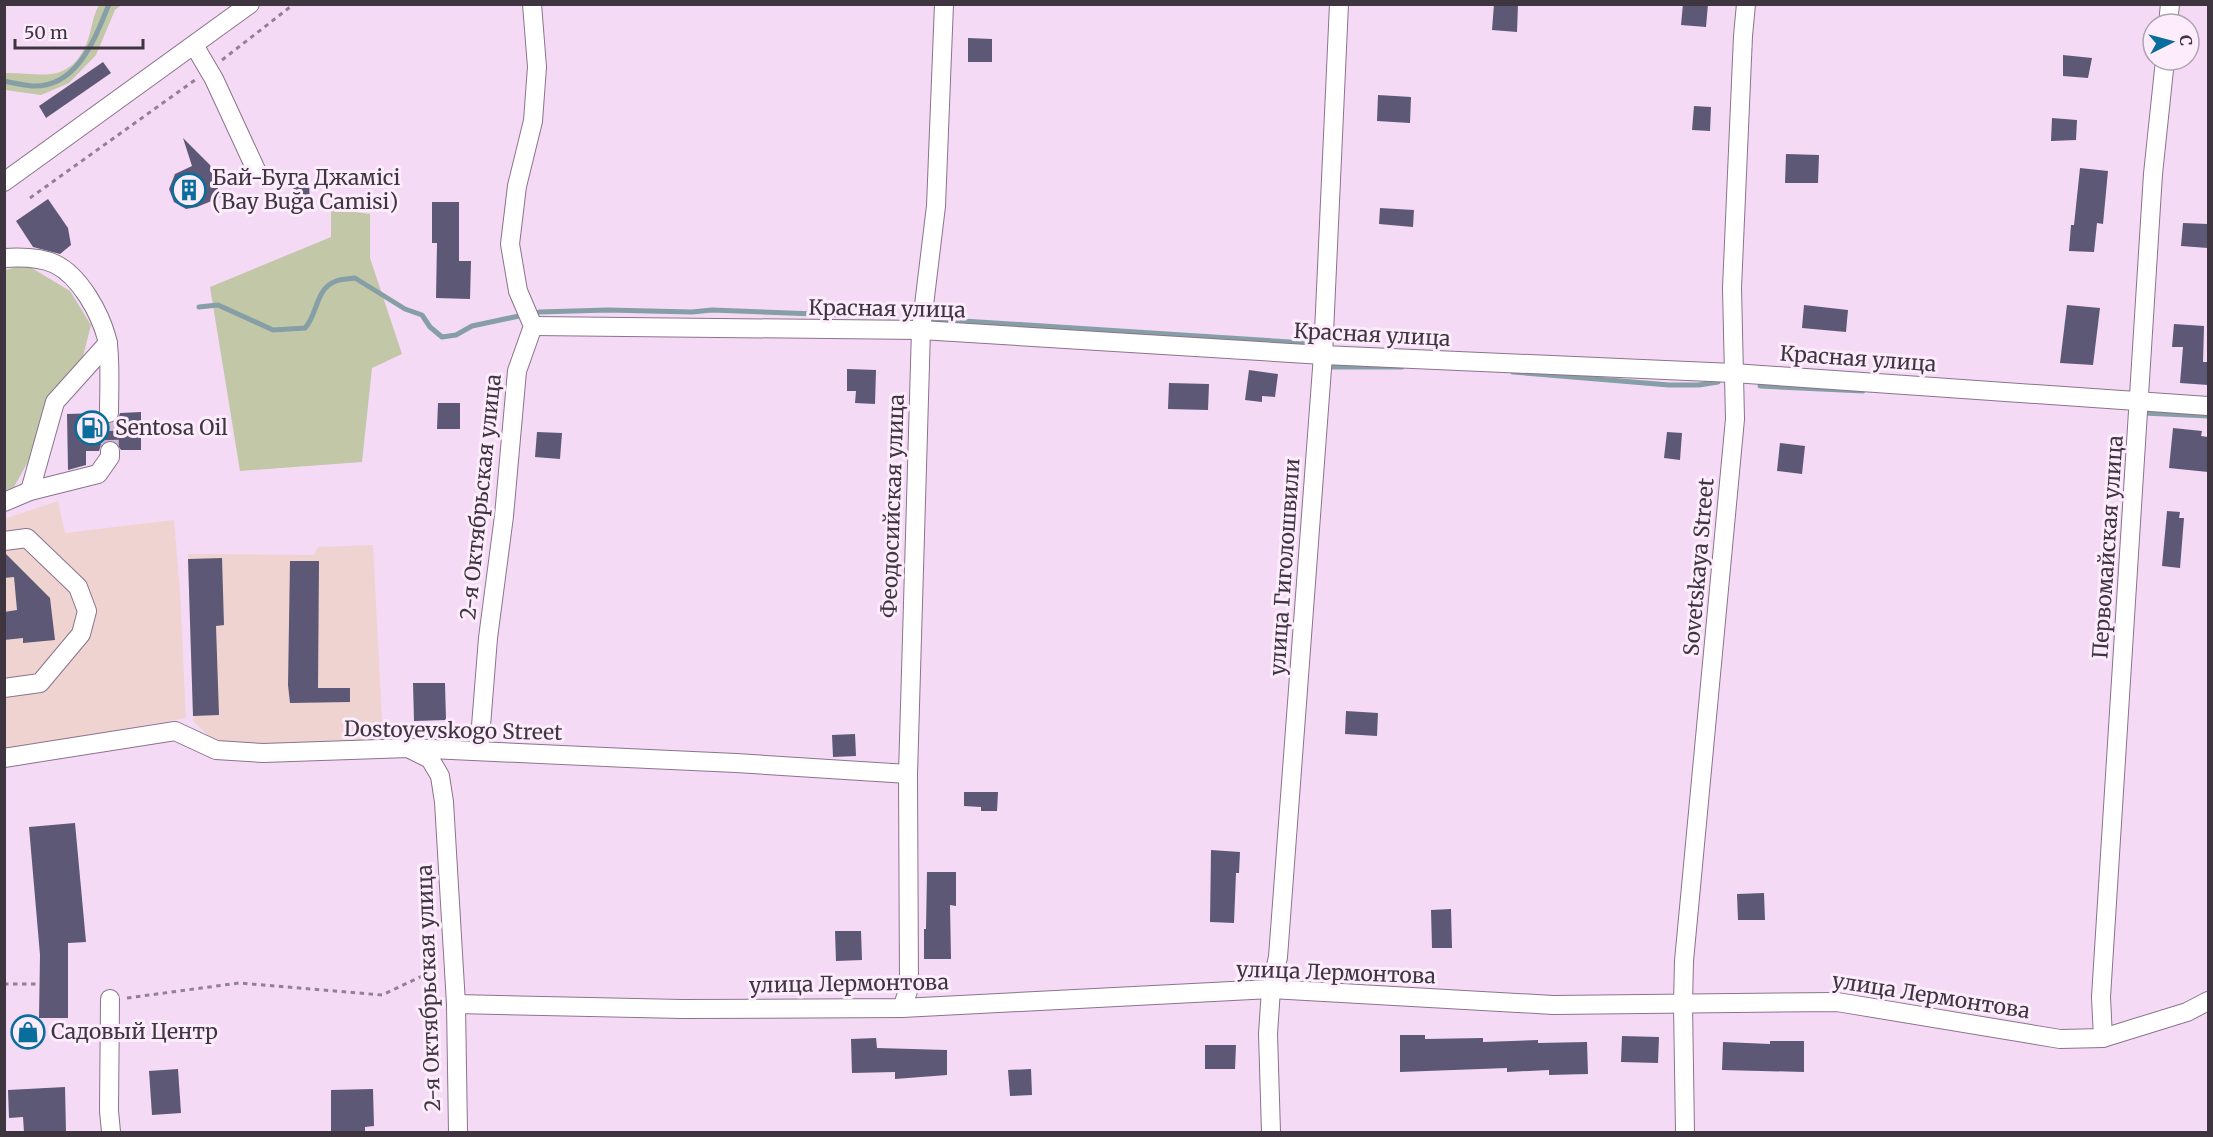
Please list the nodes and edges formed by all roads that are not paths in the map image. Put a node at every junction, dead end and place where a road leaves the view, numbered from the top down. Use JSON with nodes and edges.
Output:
{"nodes":[{"id":1,"x":250,"y":4,"type":"edge"},
{"id":2,"x":532,"y":4,"type":"edge"},
{"id":3,"x":944,"y":4,"type":"edge"},
{"id":4,"x":1339,"y":4,"type":"edge"},
{"id":5,"x":1746,"y":4,"type":"edge"},
{"id":6,"x":194,"y":45,"type":"junction"},
{"id":7,"x":2164,"y":72,"type":"edge"},
{"id":8,"x":257,"y":172,"type":"dead end"},
{"id":9,"x":4,"y":182,"type":"edge"},
{"id":10,"x":4,"y":258,"type":"edge"},
{"id":11,"x":533,"y":326,"type":"junction"},
{"id":12,"x":921,"y":330,"type":"junction"},
{"id":13,"x":108,"y":343,"type":"junction"},
{"id":14,"x":1323,"y":355,"type":"junction"},
{"id":15,"x":1733,"y":373,"type":"junction"},
{"id":16,"x":2140,"y":401,"type":"junction"},
{"id":17,"x":2208,"y":405,"type":"edge"},
{"id":18,"x":109,"y":413,"type":"tunnel mouth"},
{"id":19,"x":110,"y":451,"type":"tunnel mouth"},
{"id":20,"x":30,"y":491,"type":"junction"},
{"id":21,"x":4,"y":502,"type":"edge"},
{"id":22,"x":4,"y":541,"type":"edge"},
{"id":23,"x":4,"y":688,"type":"edge"},
{"id":24,"x":409,"y":748,"type":"junction"},
{"id":25,"x":479,"y":751,"type":"junction"},
{"id":26,"x":4,"y":758,"type":"edge"},
{"id":27,"x":908,"y":774,"type":"junction"},
{"id":28,"x":1271,"y":989,"type":"junction"},
{"id":29,"x":110,"y":999,"type":"road end"},
{"id":30,"x":2208,"y":1001,"type":"edge"},
{"id":31,"x":456,"y":1004,"type":"junction"},
{"id":32,"x":1683,"y":1004,"type":"junction"},
{"id":33,"x":902,"y":1008,"type":"junction"},
{"id":34,"x":2103,"y":1038,"type":"junction"},
{"id":35,"x":111,"y":1132,"type":"edge"},
{"id":36,"x":458,"y":1132,"type":"edge"},
{"id":37,"x":1271,"y":1132,"type":"edge"},
{"id":38,"x":1685,"y":1132,"type":"edge"}],
"edges":[{"from":1,"to":6,"type":"street"},
{"from":2,"to":11,"type":"street"},
{"from":3,"to":12,"type":"street","name":"Феодосийская улица"},
{"from":4,"to":14,"type":"street","name":"улица Гиголошвили"},
{"from":5,"to":15,"type":"street","name":"Sovetskaya Street"},
{"from":6,"to":8,"type":"street"},
{"from":6,"to":9,"type":"street"},
{"from":7,"to":16,"type":"street","name":"Первомайская улица"},
{"from":10,"to":13,"type":"street"},
{"from":11,"to":12,"type":"street","name":"Красная улица"},
{"from":11,"to":25,"type":"street","name":"2-я Октябрьская улица"},
{"from":12,"to":14,"type":"street","name":"Красная улица"},
{"from":12,"to":27,"type":"street","name":"Феодосийская улица"},
{"from":13,"to":18,"type":"street"},
{"from":13,"to":20,"type":"street"},
{"from":14,"to":15,"type":"street","name":"Красная улица"},
{"from":14,"to":28,"type":"street","name":"улица Гиголошвили"},
{"from":15,"to":16,"type":"street","name":"Красная улица"},
{"from":15,"to":32,"type":"street","name":"Sovetskaya Street"},
{"from":16,"to":17,"type":"street","name":"Красная улица"},
{"from":16,"to":34,"type":"street","name":"Первомайская улица"},
{"from":19,"to":20,"type":"street"},
{"from":20,"to":21,"type":"street"},
{"from":22,"to":23,"type":"street"},
{"from":24,"to":25,"type":"street","name":"Dostoyevskogo Street"},
{"from":24,"to":26,"type":"street","name":"Dostoyevskogo Street"},
{"from":24,"to":31,"type":"street","name":"2-я Октябрьская улица"},
{"from":25,"to":27,"type":"street","name":"Dostoyevskogo Street"},
{"from":27,"to":33,"type":"street","name":"Феодосийская улица"},
{"from":28,"to":32,"type":"street","name":"улица Лермонтова"},
{"from":28,"to":33,"type":"street","name":"улица Лермонтова"},
{"from":28,"to":37,"type":"street","name":"улица Гиголошвили"},
{"from":29,"to":35,"type":"street"},
{"from":30,"to":34,"type":"street","name":"улица Лермонтова"},
{"from":31,"to":33,"type":"street","name":"улица Лермонтова"},
{"from":31,"to":36,"type":"street","name":"2-я Октябрьская улица"},
{"from":32,"to":34,"type":"street","name":"улица Лермонтова"},
{"from":32,"to":38,"type":"street","name":"Sovetskaya Street"}]}
